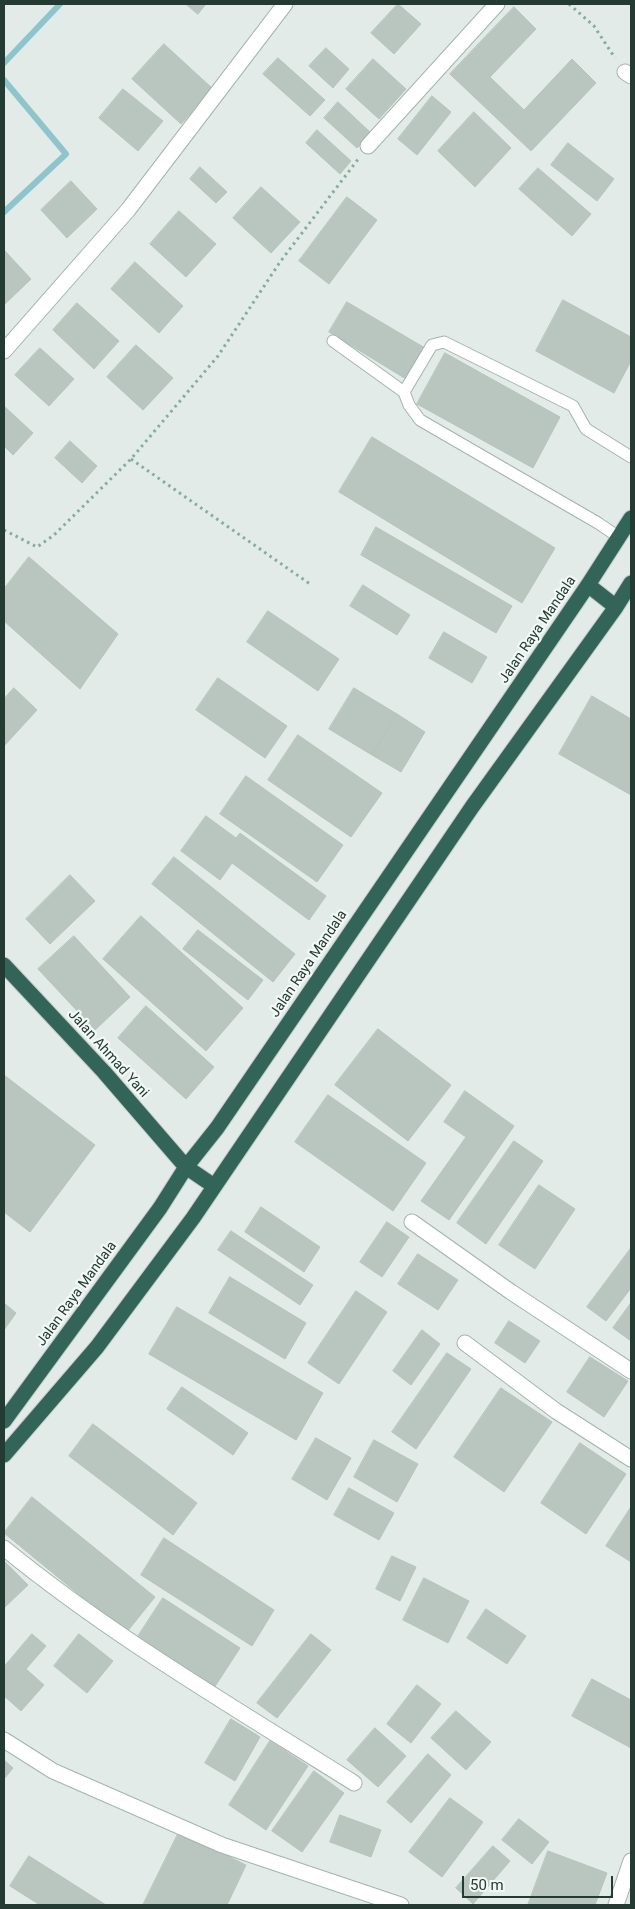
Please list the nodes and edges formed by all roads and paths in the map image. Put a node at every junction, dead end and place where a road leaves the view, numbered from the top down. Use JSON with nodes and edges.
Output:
{"nodes":[{"id":1,"x":285,"y":4,"type":"edge"},
{"id":2,"x":497,"y":4,"type":"edge"},
{"id":3,"x":569,"y":4,"type":"edge"},
{"id":4,"x":628,"y":74,"type":"edge"},
{"id":5,"x":368,"y":146,"type":"joint"},
{"id":6,"x":333,"y":341,"type":"dead end"},
{"id":7,"x":4,"y":351,"type":"edge"},
{"id":8,"x":404,"y":392,"type":"junction"},
{"id":9,"x":631,"y":457,"type":"edge"},
{"id":10,"x":131,"y":459,"type":"junction"},
{"id":11,"x":631,"y":518,"type":"edge"},
{"id":12,"x":4,"y":530,"type":"edge"},
{"id":13,"x":620,"y":538,"type":"junction"},
{"id":14,"x":631,"y":583,"type":"edge"},
{"id":15,"x":310,"y":584,"type":"dead end"},
{"id":16,"x":588,"y":585,"type":"junction"},
{"id":17,"x":616,"y":607,"type":"junction"},
{"id":18,"x":4,"y":965,"type":"edge"},
{"id":19,"x":186,"y":1167,"type":"junction"},
{"id":20,"x":214,"y":1186,"type":"junction"},
{"id":21,"x":412,"y":1222,"type":"dead end"},
{"id":22,"x":465,"y":1344,"type":"dead end"},
{"id":23,"x":631,"y":1371,"type":"edge"},
{"id":24,"x":4,"y":1421,"type":"edge"},
{"id":25,"x":4,"y":1455,"type":"edge"},
{"id":26,"x":631,"y":1459,"type":"edge"},
{"id":27,"x":4,"y":1548,"type":"edge"},
{"id":28,"x":4,"y":1740,"type":"edge"},
{"id":29,"x":354,"y":1783,"type":"dead end"},
{"id":30,"x":631,"y":1861,"type":"edge"},
{"id":31,"x":401,"y":1905,"type":"edge"},
{"id":32,"x":616,"y":1905,"type":"edge"}],
"edges":[{"from":1,"to":7,"type":"street"},
{"from":2,"to":5,"type":"street"},
{"from":3,"to":4,"type":"path"},
{"from":5,"to":10,"type":"path"},
{"from":6,"to":8,"type":"lane"},
{"from":8,"to":9,"type":"lane"},
{"from":8,"to":13,"type":"lane"},
{"from":10,"to":12,"type":"path"},
{"from":10,"to":15,"type":"path"},
{"from":11,"to":13,"type":"highway","name":"Jalan Raya Mandala"},
{"from":13,"to":16,"type":"highway","name":"Jalan Raya Mandala"},
{"from":14,"to":17,"type":"highway"},
{"from":16,"to":17,"type":"highway"},
{"from":16,"to":19,"type":"highway","name":"Jalan Raya Mandala"},
{"from":17,"to":20,"type":"highway"},
{"from":18,"to":19,"type":"highway","name":"Jalan Ahmad Yani"},
{"from":19,"to":20,"type":"highway","name":"Jalan Ahmad Yani"},
{"from":19,"to":24,"type":"highway","name":"Jalan Raya Mandala"},
{"from":20,"to":25,"type":"highway"},
{"from":21,"to":23,"type":"street"},
{"from":22,"to":26,"type":"street"},
{"from":27,"to":29,"type":"street"},
{"from":28,"to":31,"type":"street"},
{"from":30,"to":32,"type":"street"}]}
